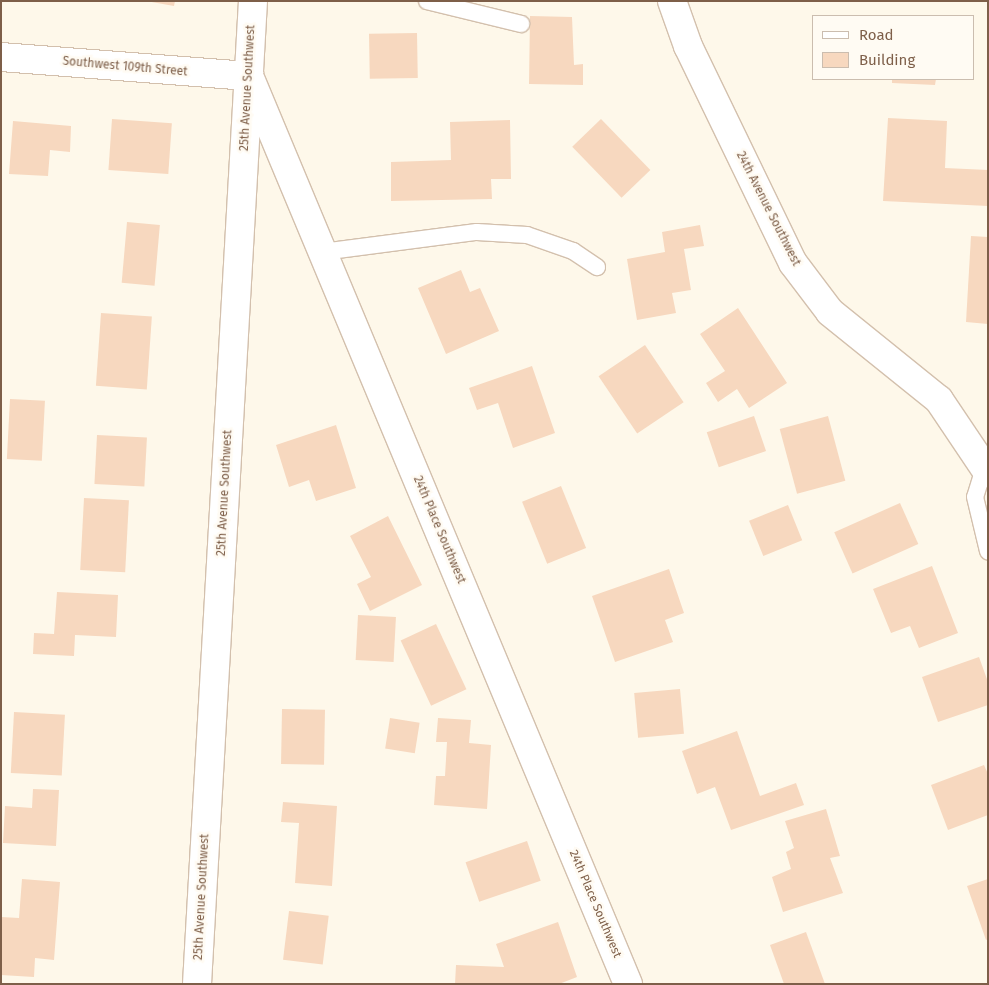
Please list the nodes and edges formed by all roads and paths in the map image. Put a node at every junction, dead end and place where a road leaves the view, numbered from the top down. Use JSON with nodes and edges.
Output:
{"nodes":[{"id":1,"x":253,"y":1,"type":"edge"},
{"id":2,"x":427,"y":1,"type":"edge"},
{"id":3,"x":672,"y":1,"type":"edge"},
{"id":4,"x":521,"y":24,"type":"dead end"},
{"id":5,"x":1,"y":57,"type":"edge"},
{"id":6,"x":249,"y":76,"type":"junction"},
{"id":7,"x":322,"y":252,"type":"junction"},
{"id":8,"x":597,"y":268,"type":"dead end"},
{"id":9,"x":986,"y":471,"type":"edge"},
{"id":10,"x":988,"y":551,"type":"edge"},
{"id":11,"x":197,"y":984,"type":"edge"},
{"id":12,"x":628,"y":984,"type":"edge"}],
"edges":[{"from":1,"to":6,"type":"street","name":"25th Avenue Southwest"},
{"from":2,"to":4,"type":"lane"},
{"from":3,"to":9,"type":"street","name":"24th Avenue Southwest"},
{"from":5,"to":6,"type":"street","name":"Southwest 109th Street"},
{"from":6,"to":7,"type":"street","name":"24th Place Southwest"},
{"from":6,"to":11,"type":"street","name":"25th Avenue Southwest"},
{"from":7,"to":8,"type":"lane"},
{"from":7,"to":12,"type":"street","name":"24th Place Southwest"},
{"from":9,"to":10,"type":"lane"}]}
